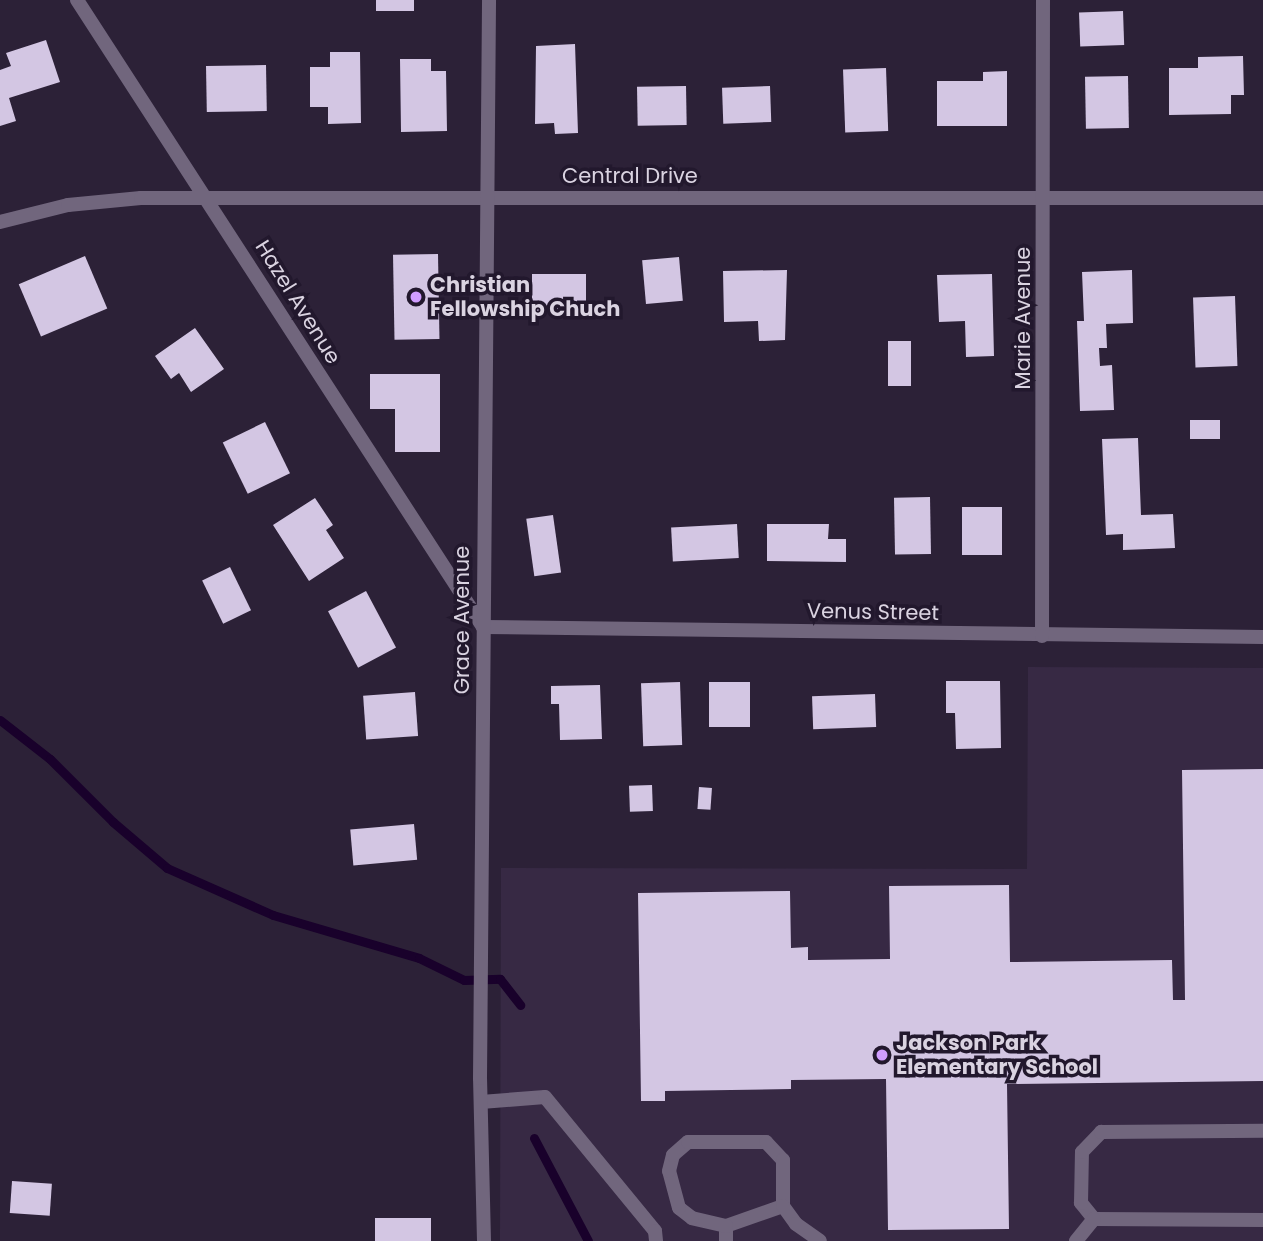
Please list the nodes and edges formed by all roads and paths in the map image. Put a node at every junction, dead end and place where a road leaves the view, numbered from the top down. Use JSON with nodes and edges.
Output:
{"nodes":[{"id":1,"x":77,"y":0,"type":"edge"},
{"id":2,"x":489,"y":0,"type":"edge"},
{"id":3,"x":1043,"y":0,"type":"edge"},
{"id":4,"x":207,"y":197,"type":"junction"},
{"id":5,"x":486,"y":197,"type":"junction"},
{"id":6,"x":1044,"y":197,"type":"junction"},
{"id":7,"x":1263,"y":198,"type":"edge"},
{"id":8,"x":0,"y":222,"type":"edge"},
{"id":9,"x":483,"y":627,"type":"junction"},
{"id":10,"x":1042,"y":636,"type":"junction"},
{"id":11,"x":1263,"y":636,"type":"edge"},
{"id":12,"x":481,"y":1102,"type":"junction"},
{"id":13,"x":1263,"y":1130,"type":"edge"},
{"id":14,"x":783,"y":1206,"type":"junction"},
{"id":15,"x":1094,"y":1219,"type":"junction"},
{"id":16,"x":1263,"y":1220,"type":"edge"},
{"id":17,"x":726,"y":1233,"type":"edge"},
{"id":18,"x":484,"y":1241,"type":"edge"},
{"id":19,"x":656,"y":1241,"type":"edge"},
{"id":20,"x":820,"y":1241,"type":"edge"},
{"id":21,"x":1076,"y":1241,"type":"edge"}],
"edges":[{"from":1,"to":4,"type":"street","name":"Hazel Avenue"},
{"from":2,"to":5,"type":"street","name":"Grace Avenue"},
{"from":3,"to":6,"type":"street","name":"Marie Avenue"},
{"from":4,"to":5,"type":"street","name":"Central Drive"},
{"from":4,"to":8,"type":"street","name":"Central Drive"},
{"from":4,"to":9,"type":"street","name":"Hazel Avenue"},
{"from":5,"to":6,"type":"street","name":"Central Drive"},
{"from":5,"to":9,"type":"street","name":"Grace Avenue"},
{"from":6,"to":7,"type":"street","name":"Central Drive"},
{"from":6,"to":10,"type":"street","name":"Marie Avenue"},
{"from":9,"to":10,"type":"street","name":"Venus Street"},
{"from":9,"to":12,"type":"street","name":"Grace Avenue"},
{"from":10,"to":11,"type":"street","name":"Venus Street"},
{"from":12,"to":18,"type":"street","name":"Grace Avenue"},
{"from":12,"to":19,"type":"street"},
{"from":13,"to":15,"type":"street"},
{"from":14,"to":17,"type":"street"},
{"from":14,"to":17,"type":"street"},
{"from":14,"to":20,"type":"street"},
{"from":15,"to":16,"type":"street"},
{"from":15,"to":21,"type":"street"}]}
